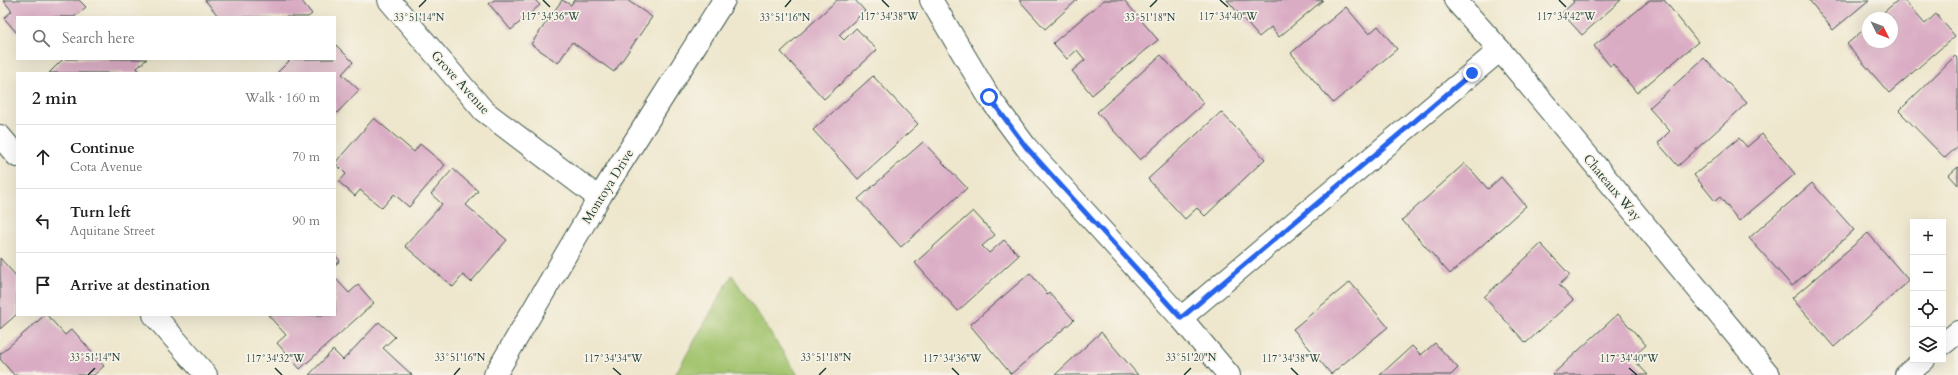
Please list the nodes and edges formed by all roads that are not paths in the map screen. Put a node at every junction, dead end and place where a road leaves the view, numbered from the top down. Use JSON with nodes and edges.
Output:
{"nodes":[{"id":1,"x":389,"y":0,"type":"edge"},
{"id":2,"x":724,"y":0,"type":"edge"},
{"id":3,"x":931,"y":0,"type":"edge"},
{"id":4,"x":1456,"y":0,"type":"edge"},
{"id":5,"x":1500,"y":50,"type":"junction"},
{"id":6,"x":0,"y":136,"type":"edge"},
{"id":7,"x":16,"y":155,"type":"edge"},
{"id":8,"x":599,"y":198,"type":"junction"},
{"id":9,"x":155,"y":316,"type":"edge"},
{"id":10,"x":1181,"y":318,"type":"junction"},
{"id":11,"x":1958,"y":332,"type":"edge"},
{"id":12,"x":1946,"y":342,"type":"edge"},
{"id":13,"x":1920,"y":363,"type":"edge"},
{"id":14,"x":206,"y":375,"type":"edge"},
{"id":15,"x":495,"y":375,"type":"edge"},
{"id":16,"x":1229,"y":375,"type":"edge"},
{"id":17,"x":1769,"y":375,"type":"edge"},
{"id":18,"x":1906,"y":375,"type":"edge"}],
"edges":[{"from":1,"to":8,"type":"street","name":"Grove Avenue"},
{"from":2,"to":8,"type":"street","name":"Montoya Drive"},
{"from":3,"to":10,"type":"street"},
{"from":4,"to":5,"type":"street","name":"Chateaux Way"},
{"from":5,"to":10,"type":"street"},
{"from":5,"to":17,"type":"street","name":"Chateaux Way"},
{"from":6,"to":7,"type":"street"},
{"from":8,"to":15,"type":"street","name":"Montoya Drive"},
{"from":9,"to":14,"type":"street"},
{"from":10,"to":16,"type":"street"},
{"from":11,"to":12,"type":"street"},
{"from":13,"to":18,"type":"street"}]}
